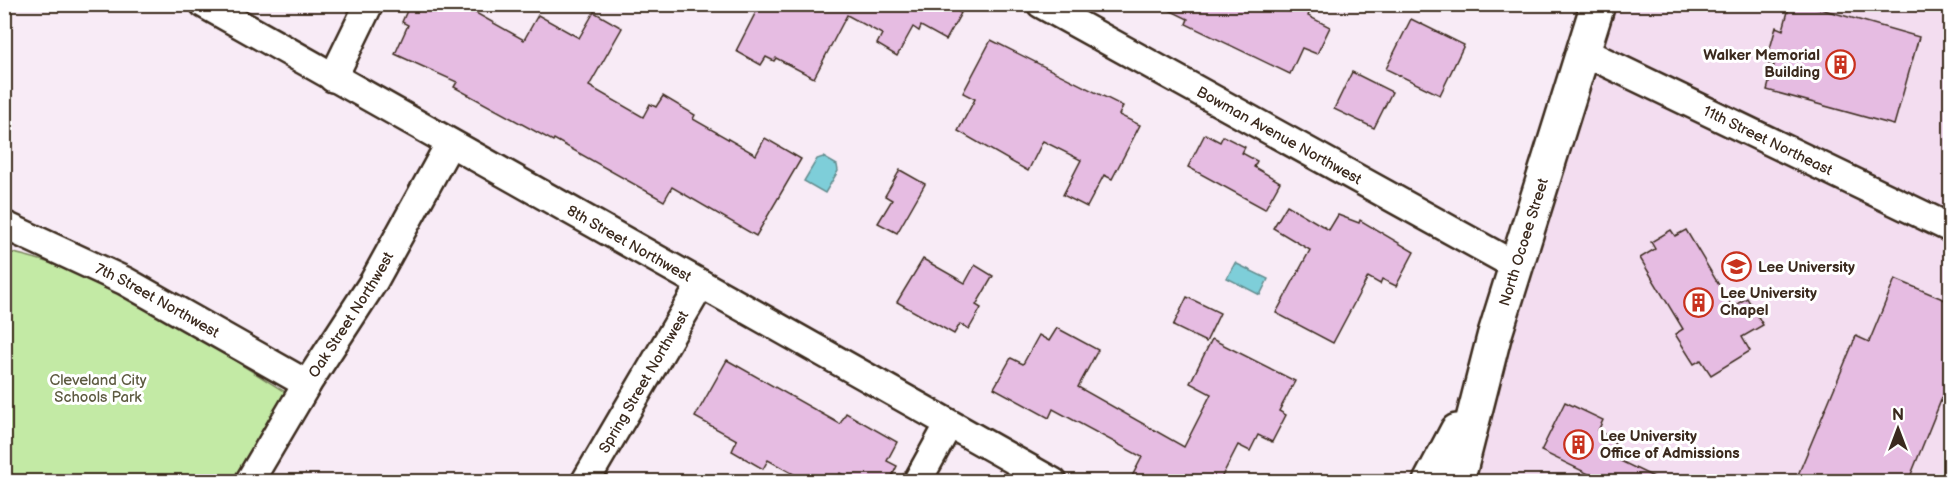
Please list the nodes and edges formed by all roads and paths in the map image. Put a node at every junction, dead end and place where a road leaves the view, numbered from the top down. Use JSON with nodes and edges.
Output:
{"nodes":[{"id":1,"x":204,"y":4,"type":"edge"},
{"id":2,"x":369,"y":4,"type":"edge"},
{"id":3,"x":1041,"y":4,"type":"edge"},
{"id":4,"x":1598,"y":4,"type":"edge"},
{"id":5,"x":1584,"y":52,"type":"junction"},
{"id":6,"x":333,"y":78,"type":"junction"},
{"id":7,"x":450,"y":143,"type":"junction"},
{"id":8,"x":4,"y":225,"type":"edge"},
{"id":9,"x":1950,"y":228,"type":"edge"},
{"id":10,"x":1516,"y":266,"type":"junction"},
{"id":11,"x":701,"y":284,"type":"junction"},
{"id":12,"x":1494,"y":337,"type":"junction"},
{"id":13,"x":307,"y":384,"type":"junction"},
{"id":14,"x":949,"y":424,"type":"junction"},
{"id":15,"x":249,"y":482,"type":"edge"},
{"id":16,"x":585,"y":482,"type":"edge"},
{"id":17,"x":916,"y":482,"type":"edge"},
{"id":18,"x":1053,"y":482,"type":"edge"},
{"id":19,"x":1430,"y":482,"type":"edge"},
{"id":20,"x":1457,"y":482,"type":"edge"}],
"edges":[{"from":1,"to":6,"type":"street","name":"8th Street Northwest"},
{"from":2,"to":6,"type":"street"},
{"from":3,"to":10,"type":"street","name":"Bowman Avenue Northwest"},
{"from":4,"to":5,"type":"main road","name":"North Ocoee Street"},
{"from":5,"to":9,"type":"street","name":"11th Street Northeast"},
{"from":5,"to":10,"type":"main road","name":"North Ocoee Street"},
{"from":6,"to":7,"type":"street","name":"8th Street Northwest"},
{"from":7,"to":11,"type":"street","name":"8th Street Northwest"},
{"from":7,"to":13,"type":"street","name":"Oak Street Northwest"},
{"from":8,"to":13,"type":"street","name":"7th Street Northwest"},
{"from":10,"to":12,"type":"main road","name":"North Ocoee Street"},
{"from":11,"to":14,"type":"street","name":"8th Street Northwest"},
{"from":11,"to":16,"type":"street","name":"Spring Street Northwest"},
{"from":12,"to":19,"type":"main road"},
{"from":12,"to":20,"type":"main road","name":"North Ocoee Street"},
{"from":13,"to":15,"type":"street","name":"Oak Street Northwest"},
{"from":14,"to":17,"type":"street"},
{"from":14,"to":18,"type":"street","name":"8th Street Northwest"}]}
